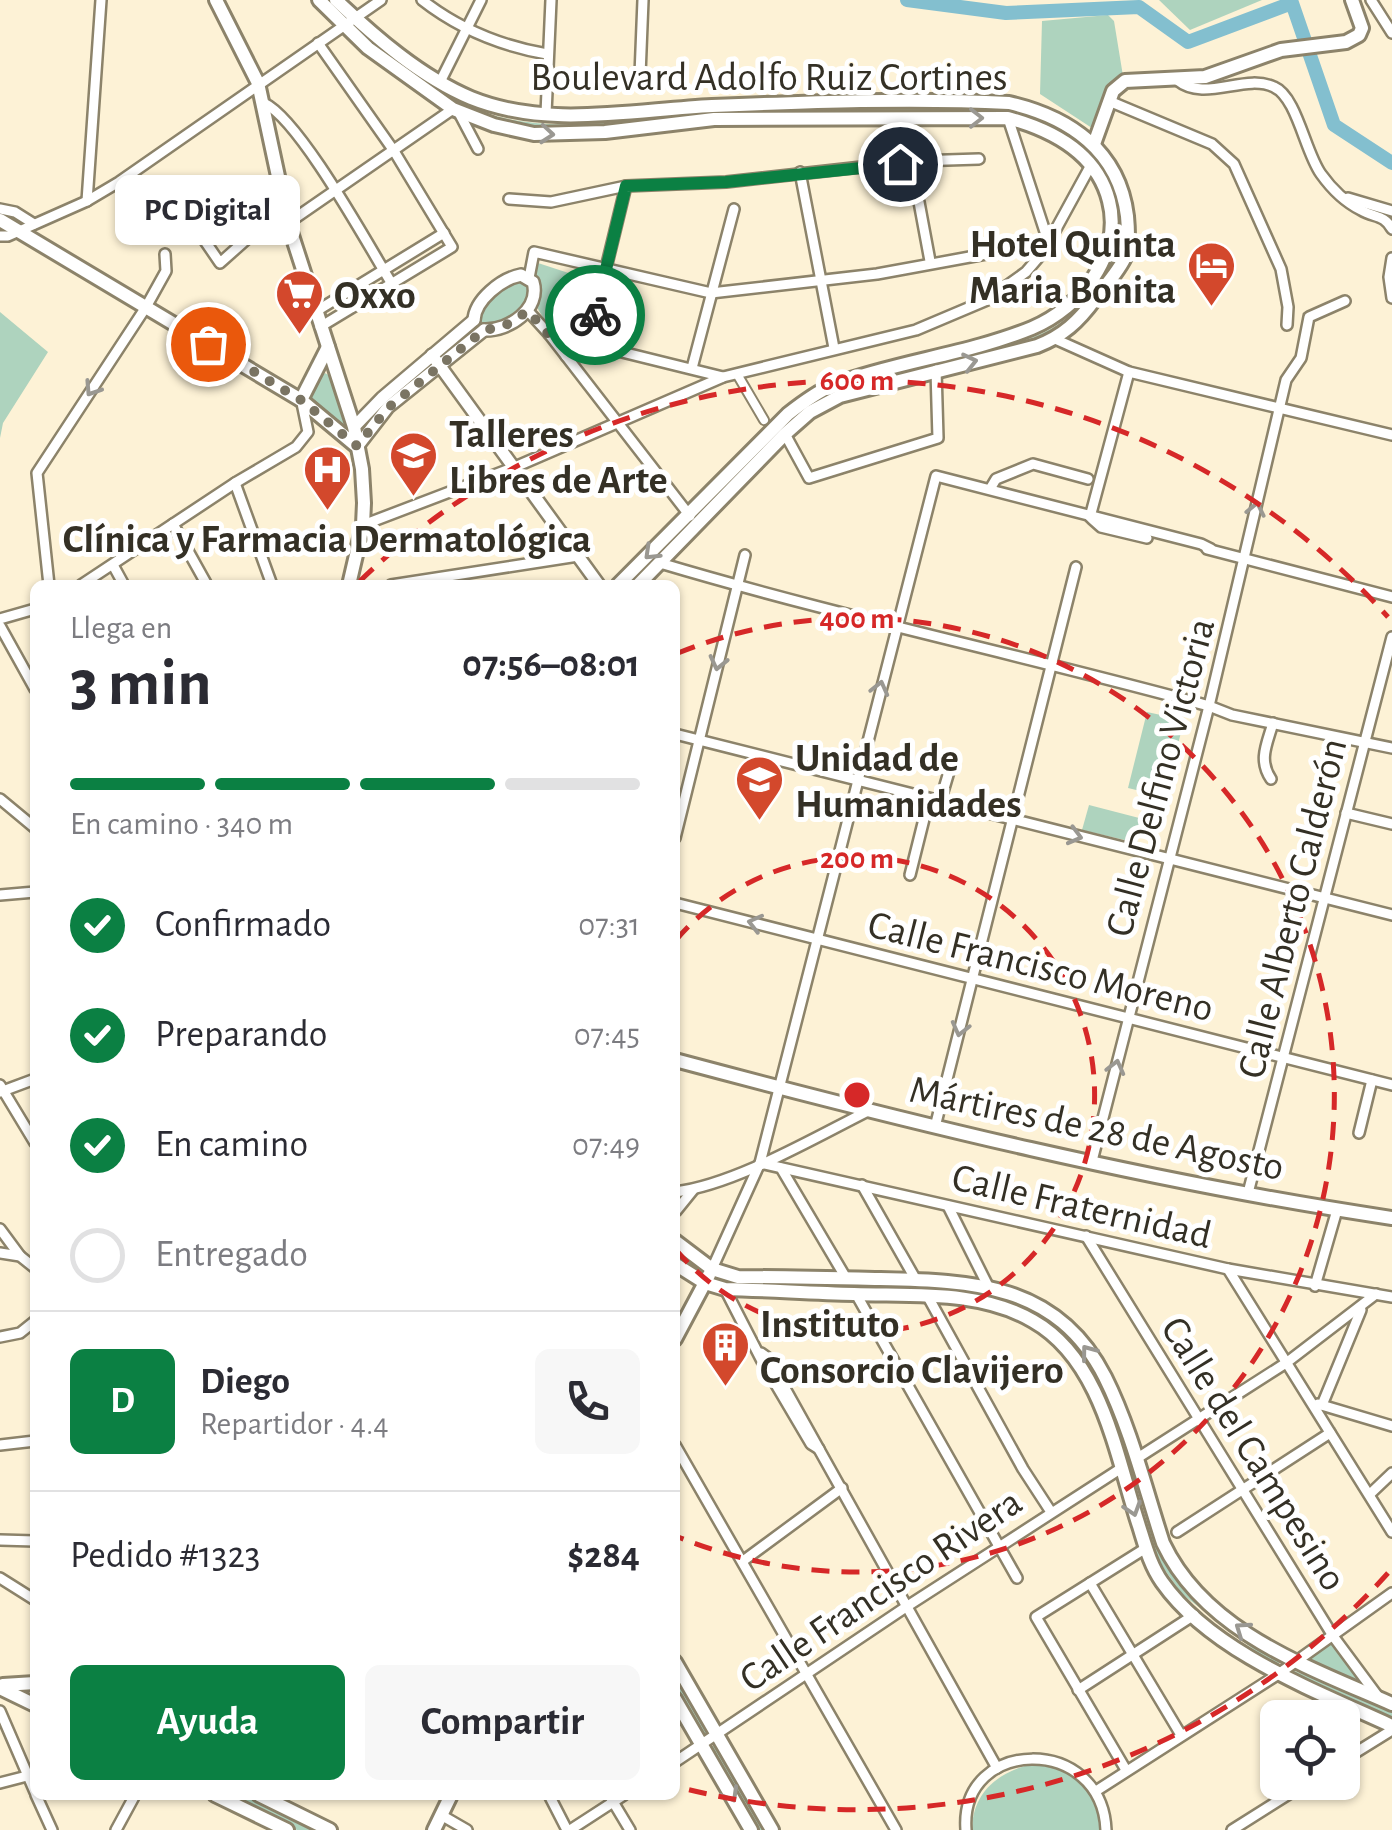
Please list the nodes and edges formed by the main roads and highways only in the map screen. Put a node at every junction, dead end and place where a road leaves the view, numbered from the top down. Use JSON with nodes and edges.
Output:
{"nodes":[{"id":1,"x":216,"y":0,"type":"edge"},
{"id":2,"x":319,"y":0,"type":"edge"},
{"id":3,"x":336,"y":0,"type":"edge"},
{"id":4,"x":1352,"y":0,"type":"edge"},
{"id":5,"x":349,"y":22,"type":"junction"},
{"id":6,"x":848,"y":103,"type":"junction"},
{"id":7,"x":849,"y":120,"type":"junction"},
{"id":8,"x":1094,"y":144,"type":"junction"},
{"id":9,"x":0,"y":220,"type":"edge"},
{"id":10,"x":328,"y":348,"type":"junction"},
{"id":11,"x":914,"y":369,"type":"junction"},
{"id":12,"x":314,"y":373,"type":"junction"},
{"id":13,"x":340,"y":380,"type":"junction"},
{"id":14,"x":301,"y":400,"type":"junction"},
{"id":15,"x":357,"y":446,"type":"junction"},
{"id":16,"x":694,"y":521,"type":"junction"},
{"id":17,"x":350,"y":580,"type":"edge"},
{"id":18,"x":624,"y":580,"type":"edge"},
{"id":19,"x":643,"y":580,"type":"edge"},
{"id":20,"x":680,"y":1061,"type":"edge"},
{"id":21,"x":1392,"y":1218,"type":"edge"},
{"id":22,"x":680,"y":1245,"type":"edge"},
{"id":23,"x":680,"y":1267,"type":"edge"},
{"id":24,"x":712,"y":1269,"type":"junction"},
{"id":25,"x":705,"y":1283,"type":"junction"},
{"id":26,"x":680,"y":1330,"type":"edge"},
{"id":27,"x":680,"y":1671,"type":"edge"},
{"id":28,"x":0,"y":1686,"type":"edge"},
{"id":29,"x":30,"y":1686,"type":"edge"},
{"id":30,"x":30,"y":1690,"type":"edge"},
{"id":31,"x":20,"y":1698,"type":"junction"},
{"id":32,"x":1386,"y":1701,"type":"edge"},
{"id":33,"x":30,"y":1703,"type":"edge"},
{"id":34,"x":680,"y":1708,"type":"edge"},
{"id":35,"x":1392,"y":1728,"type":"edge"},
{"id":36,"x":225,"y":1800,"type":"edge"},
{"id":37,"x":268,"y":1800,"type":"edge"},
{"id":38,"x":449,"y":1800,"type":"edge"},
{"id":39,"x":287,"y":1830,"type":"edge"},
{"id":40,"x":330,"y":1830,"type":"edge"},
{"id":41,"x":434,"y":1830,"type":"edge"},
{"id":42,"x":752,"y":1830,"type":"edge"},
{"id":43,"x":772,"y":1830,"type":"edge"}],
"edges":[{"from":1,"to":10,"type":"main road"},
{"from":2,"to":5,"type":"main road","name":"Boulevard Adolfo Ruiz Cortines"},
{"from":3,"to":5,"type":"main road","name":"Boulevard Adolfo Ruiz Cortines"},
{"from":4,"to":8,"type":"main road"},
{"from":5,"to":6,"type":"main road","name":"Boulevard Adolfo Ruiz Cortines"},
{"from":5,"to":7,"type":"main road","name":"Boulevard Adolfo Ruiz Cortines","one_way":true},
{"from":6,"to":7,"type":"main road"},
{"from":6,"to":8,"type":"main road","name":"Boulevard Adolfo Ruiz Cortines"},
{"from":7,"to":11,"type":"main road","name":"Boulevard Adolfo Ruiz Cortines","one_way":true},
{"from":11,"to":8,"type":"main road","name":"Boulevard Adolfo Ruiz Cortines","one_way":true},
{"from":9,"to":14,"type":"main road"},
{"from":10,"to":12,"type":"main road"},
{"from":10,"to":13,"type":"main road"},
{"from":11,"to":16,"type":"main road","name":"Boulevard Adolfo Ruiz Cortines"},
{"from":11,"to":16,"type":"main road","name":"Boulevard Adolfo Ruiz Cortines"},
{"from":12,"to":13,"type":"main road"},
{"from":12,"to":14,"type":"main road"},
{"from":13,"to":15,"type":"main road"},
{"from":14,"to":15,"type":"main road"},
{"from":15,"to":17,"type":"main road"},
{"from":16,"to":18,"type":"main road","name":"Boulevard Adolfo Ruiz Cortines","one_way":true},
{"from":16,"to":19,"type":"main road","name":"Boulevard Adolfo Ruiz Cortines"},
{"from":20,"to":21,"type":"main road","name":"Mártires de 28 de Agosto"},
{"from":22,"to":24,"type":"main road"},
{"from":23,"to":25,"type":"main road"},
{"from":24,"to":25,"type":"main road"},
{"from":32,"to":24,"type":"main road","one_way":true},
{"from":25,"to":26,"type":"main road"},
{"from":25,"to":35,"type":"main road","one_way":true},
{"from":27,"to":43,"type":"main road"},
{"from":28,"to":29,"type":"main road"},
{"from":28,"to":31,"type":"main road"},
{"from":30,"to":31,"type":"main road"},
{"from":31,"to":33,"type":"main road"},
{"from":34,"to":42,"type":"main road","one_way":true},
{"from":36,"to":39,"type":"main road"},
{"from":37,"to":40,"type":"main road"},
{"from":38,"to":41,"type":"main road"}]}
